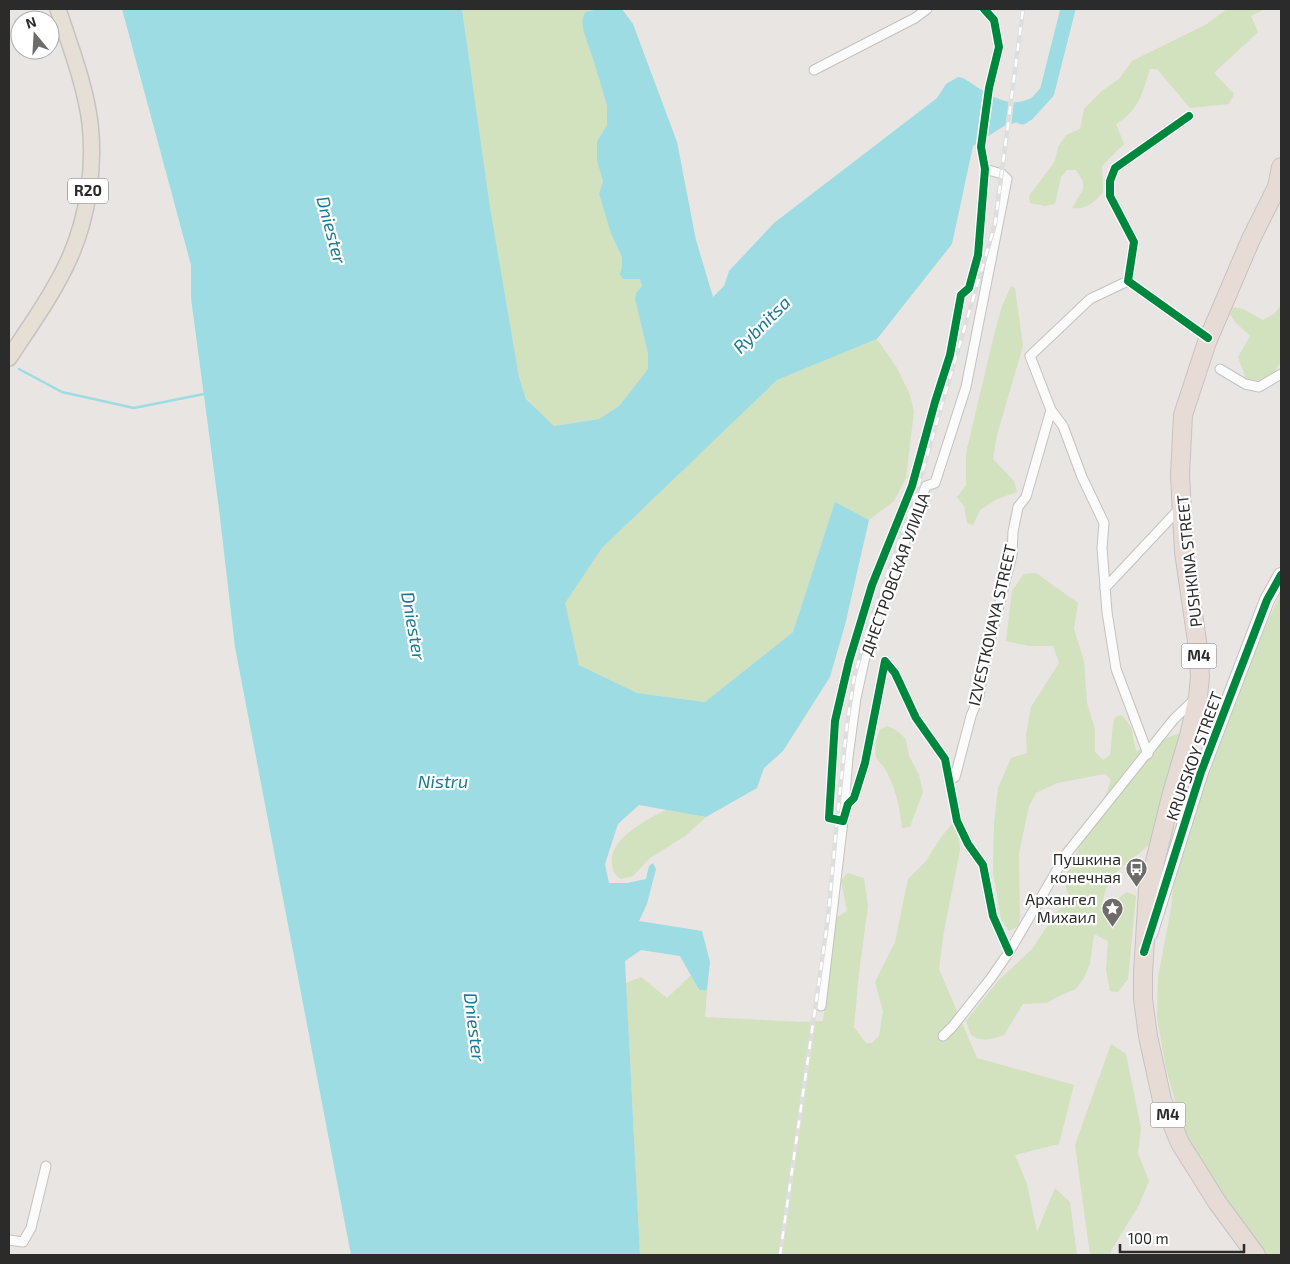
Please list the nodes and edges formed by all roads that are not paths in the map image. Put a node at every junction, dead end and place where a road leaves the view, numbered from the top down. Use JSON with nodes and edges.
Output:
{"nodes":[{"id":1,"x":58,"y":9,"type":"edge"},
{"id":2,"x":927,"y":9,"type":"edge"},
{"id":3,"x":984,"y":9,"type":"edge"},
{"id":4,"x":814,"y":70,"type":"dead end"},
{"id":5,"x":1189,"y":116,"type":"dead end"},
{"id":6,"x":1281,"y":167,"type":"edge"},
{"id":7,"x":985,"y":169,"type":"junction"},
{"id":8,"x":1279,"y":186,"type":"edge"},
{"id":9,"x":1128,"y":281,"type":"junction"},
{"id":10,"x":1208,"y":338,"type":"junction"},
{"id":11,"x":9,"y":358,"type":"edge"},
{"id":12,"x":1220,"y":369,"type":"dead end"},
{"id":13,"x":1281,"y":374,"type":"edge"},
{"id":14,"x":1051,"y":410,"type":"junction"},
{"id":15,"x":1181,"y":506,"type":"junction"},
{"id":16,"x":1281,"y":575,"type":"edge"},
{"id":17,"x":1105,"y":588,"type":"junction"},
{"id":18,"x":1198,"y":697,"type":"junction"},
{"id":19,"x":1148,"y":754,"type":"junction"},
{"id":20,"x":949,"y":780,"type":"junction"},
{"id":21,"x":843,"y":821,"type":"junction"},
{"id":22,"x":1008,"y":952,"type":"junction"},
{"id":23,"x":1144,"y":952,"type":"junction"},
{"id":24,"x":821,"y":1006,"type":"dead end"},
{"id":25,"x":943,"y":1036,"type":"dead end"},
{"id":26,"x":46,"y":1166,"type":"dead end"},
{"id":27,"x":9,"y":1240,"type":"edge"},
{"id":28,"x":1256,"y":1255,"type":"edge"}],
"edges":[{"from":1,"to":11,"type":"main road","number":"R20"},
{"from":2,"to":4,"type":"street"},
{"from":3,"to":7,"type":"street"},
{"from":5,"to":9,"type":"street"},
{"from":6,"to":8,"type":"highway","number":"M4"},
{"from":7,"to":21,"type":"street"},
{"from":7,"to":21,"type":"street","name":"ДНЕСТРОВСКАЯ УЛИЦА"},
{"from":8,"to":10,"type":"highway","name":"PUSHKINA STREET","number":"M4"},
{"from":9,"to":10,"type":"street"},
{"from":9,"to":14,"type":"street"},
{"from":10,"to":15,"type":"highway","name":"PUSHKINA STREET","number":"M4"},
{"from":12,"to":13,"type":"street"},
{"from":14,"to":17,"type":"street"},
{"from":14,"to":20,"type":"street","name":"IZVESTKOVAYA STREET"},
{"from":15,"to":17,"type":"street"},
{"from":15,"to":18,"type":"highway","name":"PUSHKINA STREET","number":"M4"},
{"from":16,"to":23,"type":"street","name":"KRUPSKOY STREET"},
{"from":17,"to":19,"type":"street"},
{"from":18,"to":19,"type":"street"},
{"from":18,"to":23,"type":"highway","name":"PUSHKINA STREET","number":"M4"},
{"from":19,"to":22,"type":"street"},
{"from":20,"to":21,"type":"street"},
{"from":20,"to":22,"type":"street"},
{"from":21,"to":24,"type":"street","name":"ДНЕСТРОВСКАЯ УЛИЦА"},
{"from":22,"to":25,"type":"street"},
{"from":23,"to":28,"type":"highway","number":"M4"},
{"from":26,"to":27,"type":"street"}]}
